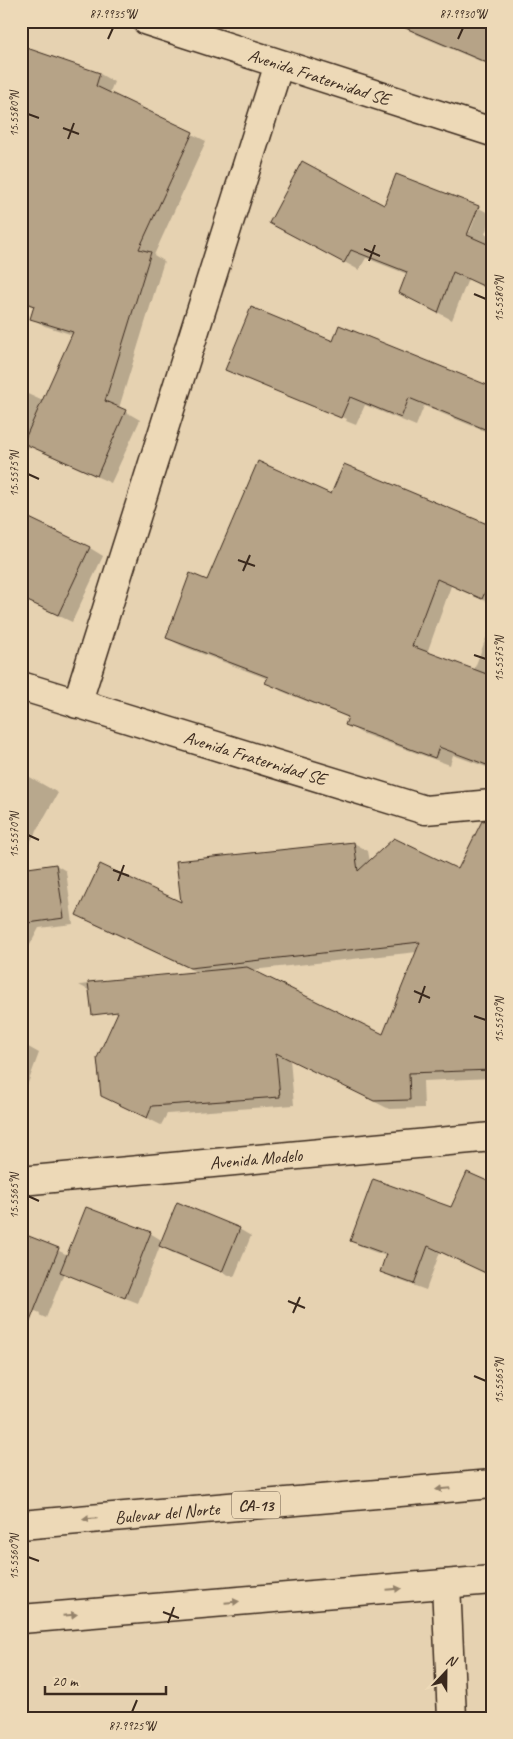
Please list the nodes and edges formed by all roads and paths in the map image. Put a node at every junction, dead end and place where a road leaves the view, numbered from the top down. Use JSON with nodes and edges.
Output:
{"nodes":[{"id":1,"x":147,"y":21,"type":"edge"},
{"id":2,"x":279,"y":64,"type":"junction"},
{"id":3,"x":492,"y":132,"type":"edge"},
{"id":4,"x":21,"y":686,"type":"edge"},
{"id":5,"x":77,"y":704,"type":"junction"},
{"id":6,"x":492,"y":804,"type":"edge"},
{"id":7,"x":492,"y":1137,"type":"edge"},
{"id":8,"x":21,"y":1182,"type":"edge"},
{"id":9,"x":492,"y":1484,"type":"edge"},
{"id":10,"x":21,"y":1525,"type":"edge"},
{"id":11,"x":492,"y":1580,"type":"edge"},
{"id":12,"x":446,"y":1584,"type":"junction"},
{"id":13,"x":21,"y":1619,"type":"edge"},
{"id":14,"x":452,"y":1718,"type":"edge"}],
"edges":[{"from":1,"to":2,"type":"main road","name":"Avenida Fraternidad SE"},
{"from":2,"to":3,"type":"main road","name":"Avenida Fraternidad SE"},
{"from":2,"to":5,"type":"main road"},
{"from":4,"to":5,"type":"main road","name":"Avenida Fraternidad SE"},
{"from":5,"to":6,"type":"main road","name":"Avenida Fraternidad SE"},
{"from":7,"to":8,"type":"main road","name":"Avenida Modelo"},
{"from":9,"to":10,"type":"main road","name":"Bulevar del Norte","number":"CA-13","one_way":true},
{"from":11,"to":12,"type":"main road"},
{"from":13,"to":12,"type":"main road","one_way":true},
{"from":12,"to":14,"type":"main road"}]}
